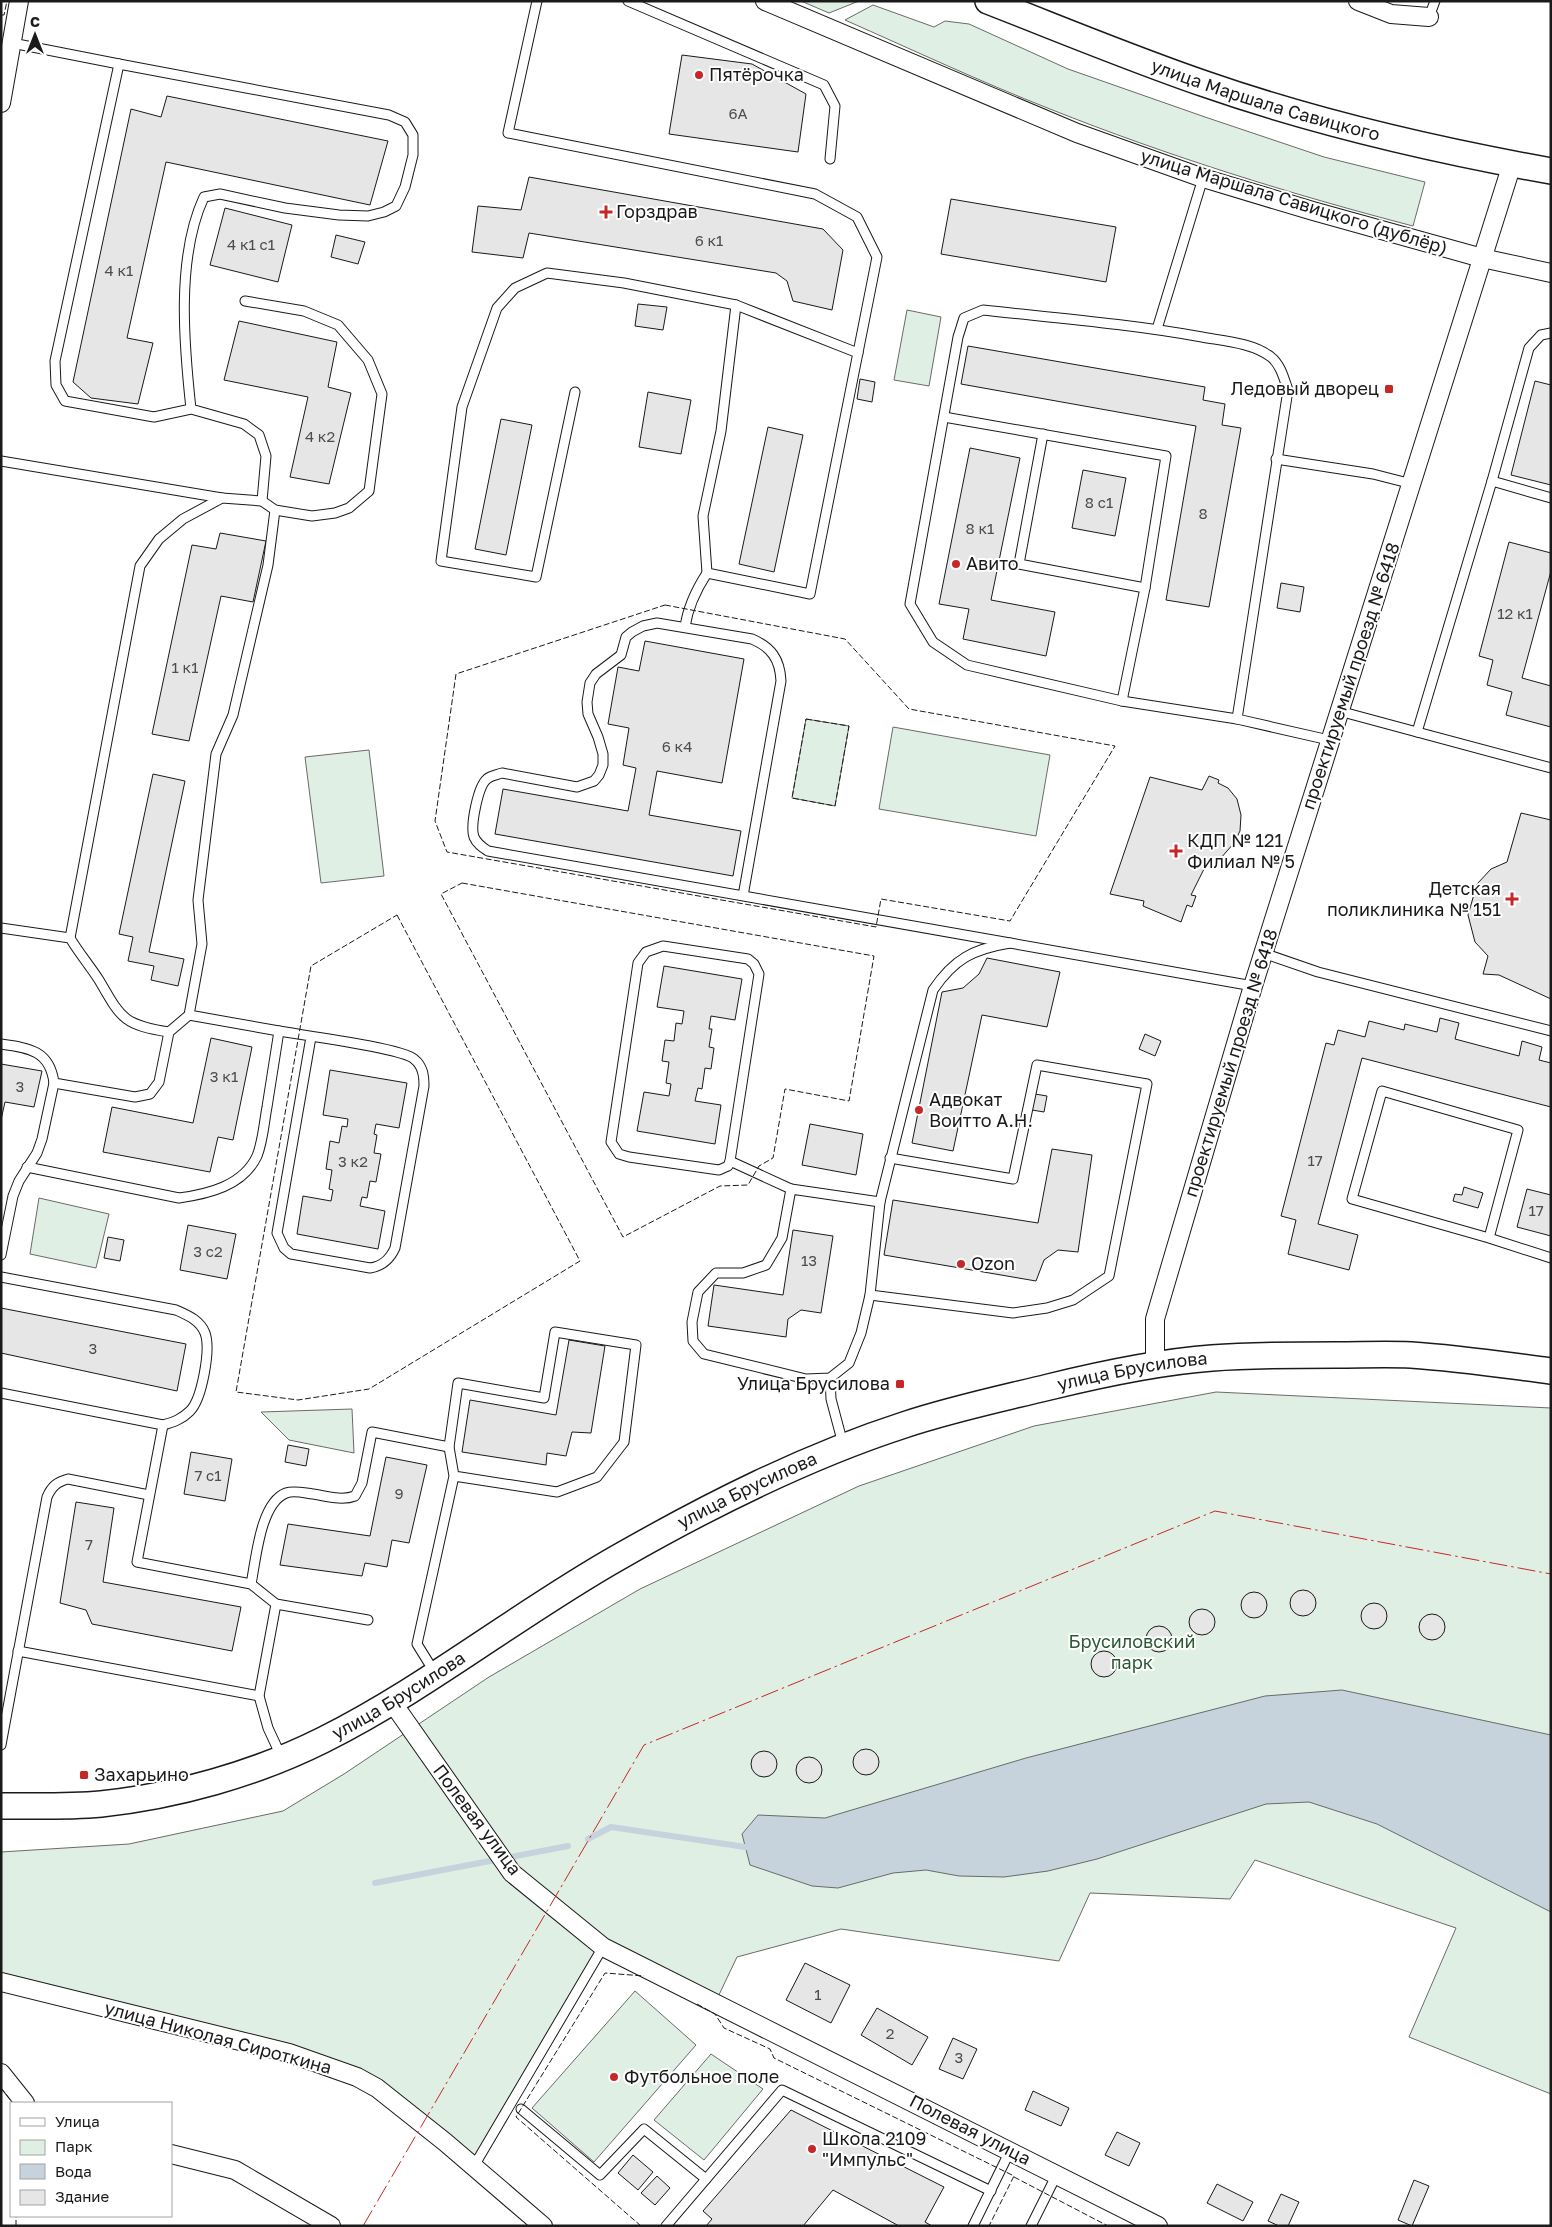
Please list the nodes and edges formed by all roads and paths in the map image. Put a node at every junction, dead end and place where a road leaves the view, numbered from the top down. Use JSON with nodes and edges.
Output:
{"nodes":[{"id":1,"x":19,"y":1,"type":"edge"},
{"id":2,"x":537,"y":1,"type":"edge"},
{"id":3,"x":628,"y":1,"type":"edge"},
{"id":4,"x":765,"y":1,"type":"edge"},
{"id":5,"x":988,"y":1,"type":"edge"},
{"id":6,"x":1358,"y":1,"type":"edge"},
{"id":7,"x":1432,"y":9,"type":"edge"},
{"id":8,"x":12,"y":43,"type":"junction"},
{"id":9,"x":119,"y":64,"type":"junction"},
{"id":10,"x":1,"y":103,"type":"edge"},
{"id":11,"x":830,"y":159,"type":"dead end"},
{"id":12,"x":1512,"y":164,"type":"junction"},
{"id":13,"x":1551,"y":171,"type":"edge"},
{"id":14,"x":1203,"y":178,"type":"junction"},
{"id":15,"x":1482,"y":258,"type":"junction"},
{"id":16,"x":1551,"y":273,"type":"edge"},
{"id":17,"x":244,"y":300,"type":"dead end"},
{"id":18,"x":736,"y":305,"type":"junction"},
{"id":19,"x":1157,"y":329,"type":"junction"},
{"id":20,"x":1551,"y":333,"type":"edge"},
{"id":21,"x":858,"y":353,"type":"junction"},
{"id":22,"x":575,"y":392,"type":"dead end"},
{"id":23,"x":191,"y":409,"type":"junction"},
{"id":24,"x":944,"y":417,"type":"junction"},
{"id":25,"x":1043,"y":434,"type":"junction"},
{"id":26,"x":1276,"y":460,"type":"junction"},
{"id":27,"x":1,"y":461,"type":"edge"},
{"id":28,"x":1492,"y":481,"type":"junction"},
{"id":29,"x":1412,"y":484,"type":"junction"},
{"id":30,"x":222,"y":498,"type":"junction"},
{"id":31,"x":1551,"y":498,"type":"edge"},
{"id":32,"x":262,"y":501,"type":"junction"},
{"id":33,"x":275,"y":510,"type":"junction"},
{"id":34,"x":707,"y":573,"type":"junction"},
{"id":35,"x":1145,"y":588,"type":"junction"},
{"id":36,"x":685,"y":627,"type":"junction"},
{"id":37,"x":1122,"y":701,"type":"junction"},
{"id":38,"x":1339,"y":711,"type":"junction"},
{"id":39,"x":1237,"y":720,"type":"junction"},
{"id":40,"x":1417,"y":732,"type":"junction"},
{"id":41,"x":1329,"y":740,"type":"junction"},
{"id":42,"x":1551,"y":768,"type":"edge"},
{"id":43,"x":743,"y":896,"type":"junction"},
{"id":44,"x":1,"y":928,"type":"edge"},
{"id":45,"x":70,"y":938,"type":"junction"},
{"id":46,"x":1010,"y":943,"type":"junction"},
{"id":47,"x":1264,"y":953,"type":"junction"},
{"id":48,"x":1253,"y":986,"type":"junction"},
{"id":49,"x":190,"y":1016,"type":"junction"},
{"id":50,"x":279,"y":1031,"type":"junction"},
{"id":51,"x":1551,"y":1031,"type":"edge"},
{"id":52,"x":169,"y":1032,"type":"junction"},
{"id":53,"x":311,"y":1037,"type":"junction"},
{"id":54,"x":1,"y":1044,"type":"edge"},
{"id":55,"x":54,"y":1083,"type":"junction"},
{"id":56,"x":890,"y":1158,"type":"junction"},
{"id":57,"x":730,"y":1161,"type":"junction"},
{"id":58,"x":27,"y":1167,"type":"junction"},
{"id":59,"x":790,"y":1189,"type":"junction"},
{"id":60,"x":880,"y":1202,"type":"junction"},
{"id":61,"x":1489,"y":1238,"type":"junction"},
{"id":62,"x":1,"y":1255,"type":"edge"},
{"id":63,"x":1551,"y":1258,"type":"edge"},
{"id":64,"x":1,"y":1276,"type":"edge"},
{"id":65,"x":870,"y":1295,"type":"junction"},
{"id":66,"x":1155,"y":1364,"type":"junction"},
{"id":67,"x":1551,"y":1371,"type":"edge"},
{"id":68,"x":830,"y":1378,"type":"junction"},
{"id":69,"x":1,"y":1393,"type":"edge"},
{"id":70,"x":163,"y":1425,"type":"junction"},
{"id":71,"x":449,"y":1447,"type":"junction"},
{"id":72,"x":844,"y":1447,"type":"junction"},
{"id":73,"x":454,"y":1476,"type":"junction"},
{"id":74,"x":149,"y":1495,"type":"junction"},
{"id":75,"x":251,"y":1584,"type":"junction"},
{"id":76,"x":276,"y":1604,"type":"junction"},
{"id":77,"x":368,"y":1620,"type":"dead end"},
{"id":78,"x":18,"y":1651,"type":"junction"},
{"id":79,"x":436,"y":1674,"type":"junction"},
{"id":80,"x":259,"y":1696,"type":"junction"},
{"id":81,"x":392,"y":1702,"type":"junction"},
{"id":82,"x":1,"y":1745,"type":"edge"},
{"id":83,"x":282,"y":1759,"type":"junction"},
{"id":84,"x":1,"y":1806,"type":"edge"},
{"id":85,"x":603,"y":1947,"type":"junction"},
{"id":86,"x":1,"y":1982,"type":"edge"},
{"id":87,"x":1,"y":2074,"type":"edge"},
{"id":88,"x":24,"y":2102,"type":"edge"},
{"id":89,"x":521,"y":2109,"type":"dead end"},
{"id":90,"x":1010,"y":2151,"type":"junction"},
{"id":91,"x":172,"y":2154,"type":"edge"},
{"id":92,"x":474,"y":2166,"type":"junction"},
{"id":93,"x":1057,"y":2174,"type":"junction"},
{"id":94,"x":706,"y":2179,"type":"junction"},
{"id":95,"x":990,"y":2191,"type":"junction"},
{"id":96,"x":332,"y":2226,"type":"edge"},
{"id":97,"x":543,"y":2226,"type":"edge"},
{"id":98,"x":666,"y":2226,"type":"edge"},
{"id":99,"x":973,"y":2226,"type":"edge"},
{"id":100,"x":1031,"y":2226,"type":"edge"},
{"id":101,"x":1158,"y":2226,"type":"edge"}],
"edges":[{"from":1,"to":8,"type":"street"},
{"from":2,"to":21,"type":"lane"},
{"from":3,"to":11,"type":"lane"},
{"from":4,"to":14,"type":"street","name":"улица Маршала Савицкого (дублёр)"},
{"from":5,"to":12,"type":"street","name":"улица Маршала Савицкого"},
{"from":6,"to":7,"type":"street"},
{"from":8,"to":9,"type":"lane"},
{"from":8,"to":10,"type":"street"},
{"from":9,"to":23,"type":"lane"},
{"from":9,"to":23,"type":"lane"},
{"from":12,"to":13,"type":"street","name":"улица Маршала Савицкого"},
{"from":12,"to":15,"type":"street","name":"проектируемый проезд № 6418"},
{"from":14,"to":15,"type":"street","name":"улица Маршала Савицкого (дублёр)"},
{"from":14,"to":19,"type":"lane"},
{"from":15,"to":16,"type":"street","name":"улица Маршала Савицкого (дублёр)"},
{"from":15,"to":29,"type":"street","name":"проектируемый проезд № 6418"},
{"from":17,"to":33,"type":"lane"},
{"from":18,"to":21,"type":"lane"},
{"from":18,"to":22,"type":"lane"},
{"from":18,"to":34,"type":"lane"},
{"from":19,"to":24,"type":"lane"},
{"from":19,"to":26,"type":"lane"},
{"from":20,"to":28,"type":"lane"},
{"from":21,"to":34,"type":"lane"},
{"from":23,"to":32,"type":"lane"},
{"from":24,"to":25,"type":"lane"},
{"from":24,"to":37,"type":"lane"},
{"from":25,"to":35,"type":"lane"},
{"from":25,"to":35,"type":"lane"},
{"from":26,"to":29,"type":"lane"},
{"from":26,"to":39,"type":"lane"},
{"from":27,"to":30,"type":"lane"},
{"from":28,"to":31,"type":"lane"},
{"from":28,"to":40,"type":"lane"},
{"from":29,"to":38,"type":"street","name":"проектируемый проезд № 6418"},
{"from":30,"to":32,"type":"lane"},
{"from":30,"to":45,"type":"lane"},
{"from":32,"to":33,"type":"lane"},
{"from":33,"to":49,"type":"lane"},
{"from":34,"to":36,"type":"lane"},
{"from":35,"to":37,"type":"lane"},
{"from":36,"to":43,"type":"lane"},
{"from":36,"to":43,"type":"lane"},
{"from":37,"to":39,"type":"lane"},
{"from":38,"to":40,"type":"lane"},
{"from":38,"to":41,"type":"street","name":"проектируемый проезд № 6418"},
{"from":39,"to":41,"type":"lane"},
{"from":40,"to":42,"type":"lane"},
{"from":41,"to":47,"type":"street","name":"проектируемый проезд № 6418"},
{"from":43,"to":46,"type":"lane"},
{"from":44,"to":45,"type":"lane"},
{"from":45,"to":52,"type":"lane"},
{"from":46,"to":48,"type":"lane"},
{"from":46,"to":56,"type":"lane"},
{"from":47,"to":48,"type":"street","name":"проектируемый проезд № 6418"},
{"from":47,"to":51,"type":"lane"},
{"from":48,"to":66,"type":"street","name":"проектируемый проезд № 6418"},
{"from":49,"to":50,"type":"lane"},
{"from":49,"to":52,"type":"lane"},
{"from":50,"to":53,"type":"lane"},
{"from":50,"to":58,"type":"lane"},
{"from":52,"to":55,"type":"lane"},
{"from":53,"to":53,"type":"lane"},
{"from":54,"to":55,"type":"lane"},
{"from":55,"to":58,"type":"lane"},
{"from":56,"to":60,"type":"lane"},
{"from":56,"to":65,"type":"lane"},
{"from":57,"to":57,"type":"lane"},
{"from":57,"to":59,"type":"lane"},
{"from":58,"to":62,"type":"lane"},
{"from":59,"to":60,"type":"lane"},
{"from":59,"to":68,"type":"lane"},
{"from":60,"to":65,"type":"lane"},
{"from":61,"to":61,"type":"lane"},
{"from":61,"to":63,"type":"lane"},
{"from":64,"to":70,"type":"lane"},
{"from":65,"to":68,"type":"lane"},
{"from":66,"to":67,"type":"street","name":"улица Брусилова"},
{"from":66,"to":72,"type":"street","name":"улица Брусилова"},
{"from":68,"to":72,"type":"lane"},
{"from":69,"to":70,"type":"lane"},
{"from":70,"to":74,"type":"lane"},
{"from":71,"to":73,"type":"lane"},
{"from":71,"to":73,"type":"lane"},
{"from":71,"to":75,"type":"lane"},
{"from":72,"to":79,"type":"street","name":"улица Брусилова"},
{"from":73,"to":79,"type":"lane"},
{"from":74,"to":75,"type":"lane"},
{"from":74,"to":78,"type":"lane"},
{"from":75,"to":76,"type":"lane"},
{"from":76,"to":77,"type":"lane"},
{"from":76,"to":80,"type":"lane"},
{"from":78,"to":80,"type":"lane"},
{"from":78,"to":82,"type":"lane"},
{"from":79,"to":81,"type":"street","name":"улица Брусилова"},
{"from":80,"to":83,"type":"lane"},
{"from":81,"to":83,"type":"street","name":"улица Брусилова"},
{"from":81,"to":85,"type":"street","name":"Полевая улица"},
{"from":83,"to":84,"type":"street","name":"улица Брусилова"},
{"from":85,"to":90,"type":"street","name":"Полевая улица"},
{"from":85,"to":92,"type":"lane"},
{"from":86,"to":92,"type":"street","name":"улица Николая Сироткина"},
{"from":87,"to":88,"type":"street"},
{"from":89,"to":94,"type":"lane"},
{"from":90,"to":93,"type":"street","name":"Полевая улица"},
{"from":90,"to":95,"type":"lane"},
{"from":91,"to":96,"type":"street"},
{"from":92,"to":97,"type":"street","name":"улица Николая Сироткина"},
{"from":93,"to":100,"type":"lane"},
{"from":93,"to":101,"type":"street","name":"Полевая улица"},
{"from":94,"to":95,"type":"lane"},
{"from":94,"to":98,"type":"lane"},
{"from":95,"to":99,"type":"lane"}]}
